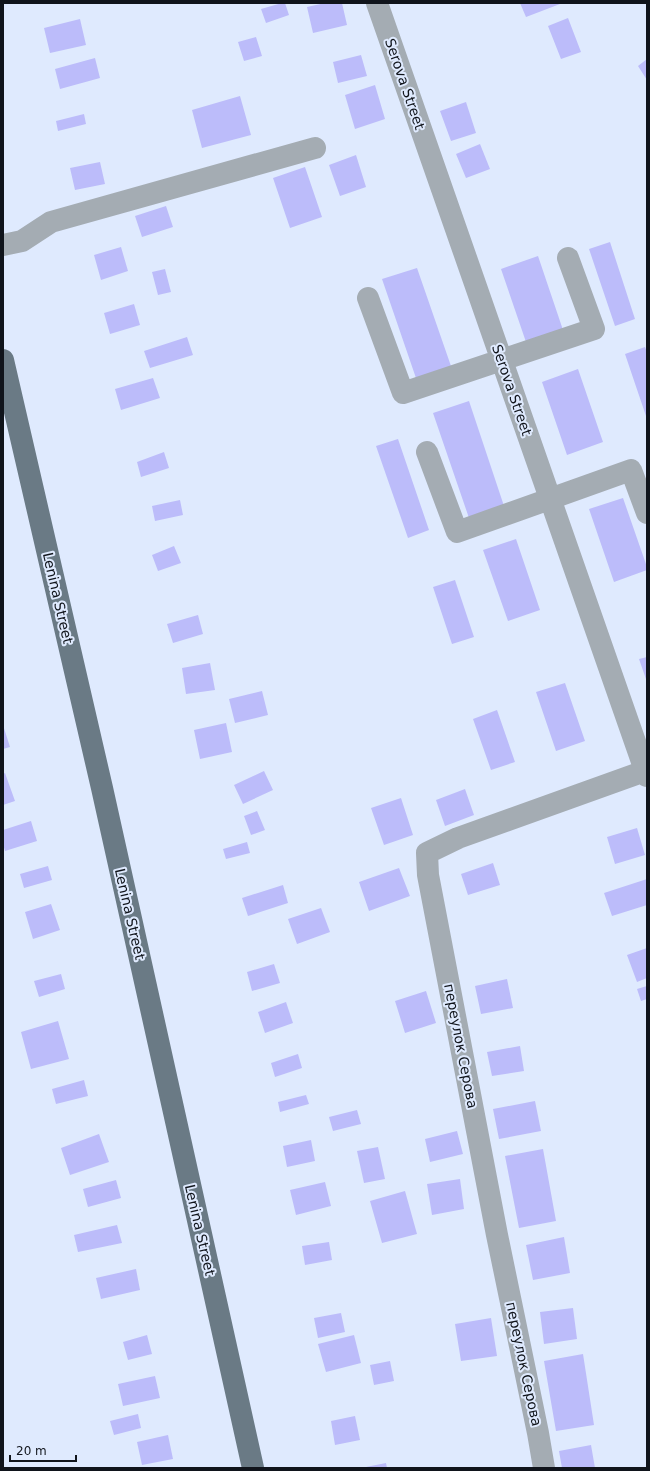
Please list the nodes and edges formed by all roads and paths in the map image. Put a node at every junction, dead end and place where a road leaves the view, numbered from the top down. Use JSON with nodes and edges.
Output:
{"nodes":[{"id":1,"x":378,"y":3,"type":"edge"},
{"id":2,"x":315,"y":148,"type":"dead end"},
{"id":3,"x":3,"y":245,"type":"edge"},
{"id":4,"x":568,"y":258,"type":"dead end"},
{"id":5,"x":368,"y":298,"type":"dead end"},
{"id":6,"x":3,"y":360,"type":"edge"},
{"id":7,"x":501,"y":360,"type":"junction"},
{"id":8,"x":427,"y":452,"type":"dead end"},
{"id":9,"x":550,"y":499,"type":"junction"},
{"id":10,"x":647,"y":513,"type":"edge"},
{"id":11,"x":644,"y":763,"type":"edge"},
{"id":12,"x":253,"y":1468,"type":"edge"},
{"id":13,"x":544,"y":1468,"type":"edge"}],
"edges":[{"from":1,"to":7,"type":"street","name":"Serova Street"},
{"from":2,"to":3,"type":"street"},
{"from":4,"to":7,"type":"street"},
{"from":5,"to":7,"type":"street"},
{"from":6,"to":12,"type":"main road","name":"Lenina Street"},
{"from":7,"to":9,"type":"street","name":"Serova Street"},
{"from":8,"to":9,"type":"street"},
{"from":9,"to":10,"type":"street"},
{"from":9,"to":11,"type":"street","name":"Serova Street"},
{"from":11,"to":13,"type":"street","name":"переулок Серова"}]}
